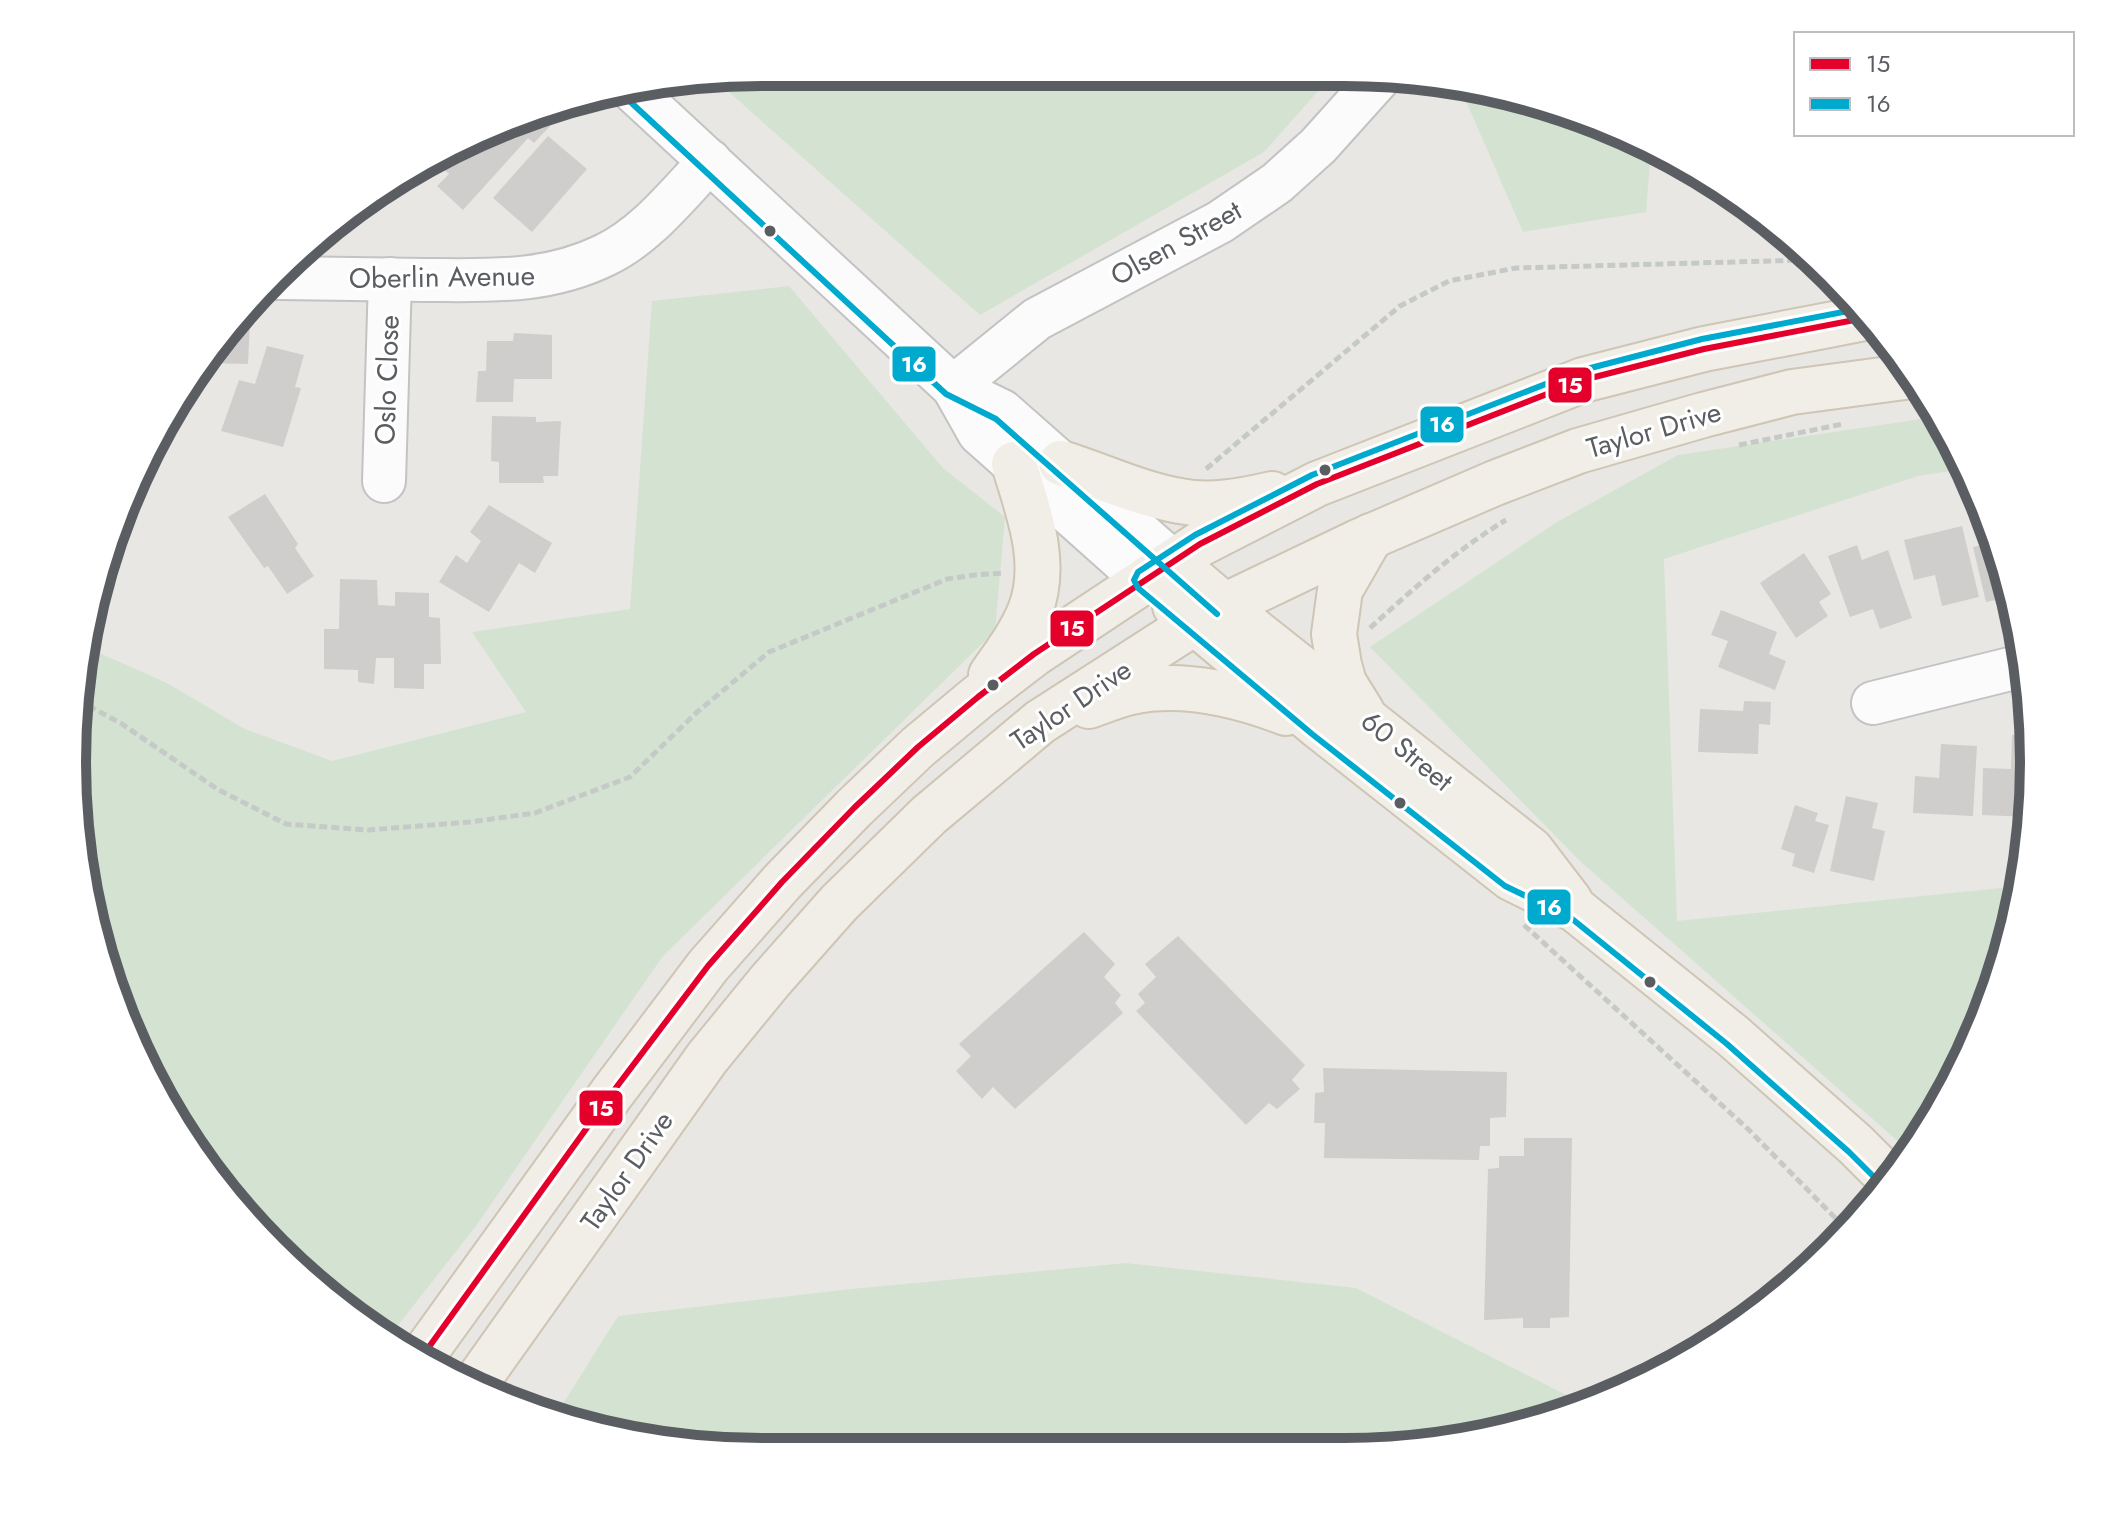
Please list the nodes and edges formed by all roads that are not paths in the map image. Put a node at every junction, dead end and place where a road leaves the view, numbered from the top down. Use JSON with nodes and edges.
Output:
{"nodes":[{"id":1,"x":1371,"y":87,"type":"edge"},
{"id":2,"x":640,"y":97,"type":"edge"},
{"id":3,"x":710,"y":161,"type":"junction"},
{"id":4,"x":296,"y":272,"type":"edge"},
{"id":5,"x":390,"y":279,"type":"junction"},
{"id":6,"x":1855,"y":320,"type":"edge"},
{"id":7,"x":1900,"y":378,"type":"edge"},
{"id":8,"x":953,"y":387,"type":"junction"},
{"id":9,"x":1061,"y":463,"type":"junction"},
{"id":10,"x":1014,"y":464,"type":"junction"},
{"id":11,"x":384,"y":481,"type":"dead end"},
{"id":12,"x":1317,"y":484,"type":"junction"},
{"id":13,"x":1371,"y":536,"type":"junction"},
{"id":14,"x":1158,"y":571,"type":"junction"},
{"id":15,"x":1209,"y":614,"type":"junction"},
{"id":16,"x":2013,"y":668,"type":"edge"},
{"id":17,"x":978,"y":697,"type":"junction"},
{"id":18,"x":1873,"y":703,"type":"dead end"},
{"id":19,"x":1365,"y":717,"type":"junction"},
{"id":20,"x":1040,"y":722,"type":"junction"},
{"id":21,"x":1318,"y":726,"type":"junction"},
{"id":22,"x":1576,"y":910,"type":"junction"},
{"id":23,"x":1882,"y":1171,"type":"edge"},
{"id":24,"x":428,"y":1349,"type":"edge"},
{"id":25,"x":481,"y":1376,"type":"edge"}],
"edges":[{"from":1,"to":8,"type":"street","name":"Olsen Street"},
{"from":2,"to":3,"type":"street"},
{"from":3,"to":5,"type":"street","name":"Oberlin Avenue"},
{"from":3,"to":8,"type":"street"},
{"from":4,"to":5,"type":"street","name":"Oberlin Avenue"},
{"from":5,"to":11,"type":"street","name":"Oslo Close"},
{"from":6,"to":12,"type":"main road","name":"Taylor Drive"},
{"from":7,"to":13,"type":"main road","name":"Taylor Drive"},
{"from":8,"to":9,"type":"street"},
{"from":8,"to":10,"type":"street"},
{"from":9,"to":12,"type":"main road"},
{"from":9,"to":14,"type":"street"},
{"from":10,"to":14,"type":"street"},
{"from":10,"to":17,"type":"main road"},
{"from":12,"to":14,"type":"main road","name":"Taylor Drive"},
{"from":13,"to":15,"type":"main road","name":"Taylor Drive"},
{"from":13,"to":19,"type":"main road"},
{"from":14,"to":15,"type":"main road"},
{"from":14,"to":17,"type":"main road","name":"Taylor Drive"},
{"from":15,"to":19,"type":"main road","name":"60 Street"},
{"from":15,"to":20,"type":"main road","name":"Taylor Drive"},
{"from":15,"to":21,"type":"main road","name":"60 Street"},
{"from":16,"to":18,"type":"street"},
{"from":17,"to":24,"type":"main road","name":"Taylor Drive"},
{"from":19,"to":22,"type":"main road","name":"60 Street"},
{"from":20,"to":21,"type":"main road"},
{"from":20,"to":25,"type":"main road","name":"Taylor Drive"},
{"from":21,"to":22,"type":"main road","name":"60 Street"},
{"from":22,"to":23,"type":"main road","name":"60 Street"}]}
